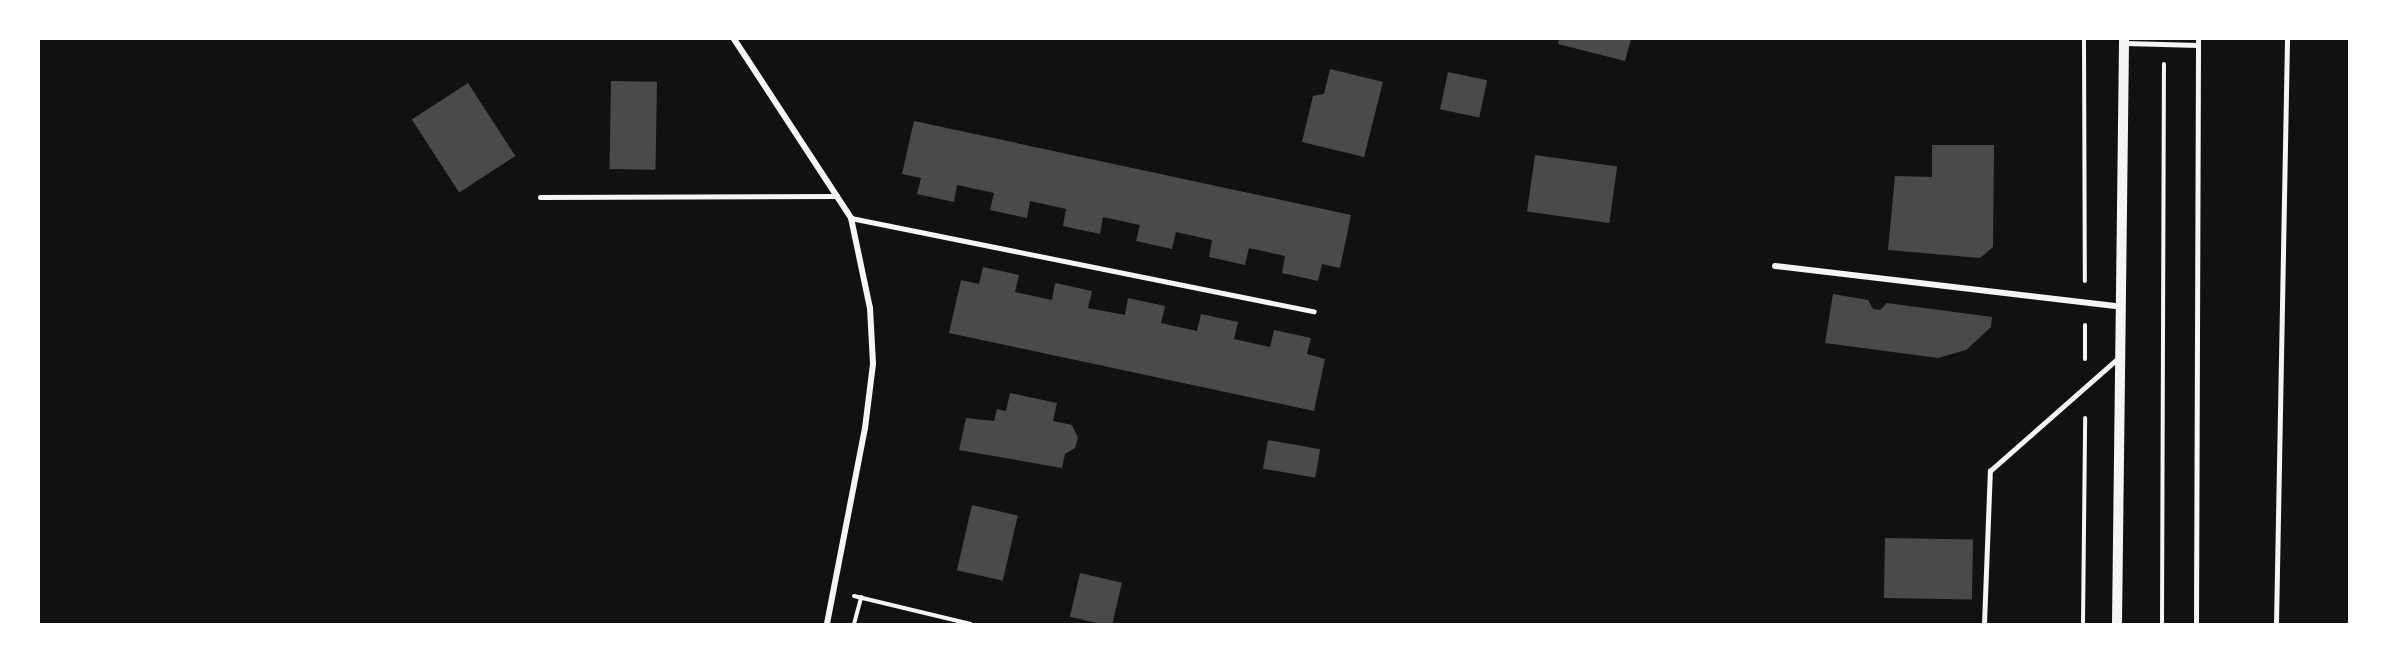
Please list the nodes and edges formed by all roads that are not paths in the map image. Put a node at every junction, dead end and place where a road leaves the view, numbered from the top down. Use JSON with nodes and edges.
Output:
{"nodes":[{"id":1,"x":734,"y":39,"type":"edge"},
{"id":2,"x":2198,"y":39,"type":"edge"},
{"id":3,"x":2287,"y":39,"type":"edge"},
{"id":4,"x":2124,"y":41,"type":"edge"},
{"id":5,"x":2198,"y":45,"type":"junction"},
{"id":6,"x":839,"y":196,"type":"junction"},
{"id":7,"x":540,"y":197,"type":"dead end"},
{"id":8,"x":851,"y":218,"type":"junction"},
{"id":9,"x":1775,"y":266,"type":"dead end"},
{"id":10,"x":2123,"y":307,"type":"junction"},
{"id":11,"x":1314,"y":311,"type":"dead end"},
{"id":12,"x":2123,"y":354,"type":"junction"},
{"id":13,"x":827,"y":624,"type":"edge"},
{"id":14,"x":1984,"y":624,"type":"edge"},
{"id":15,"x":2117,"y":624,"type":"edge"},
{"id":16,"x":2196,"y":624,"type":"edge"},
{"id":17,"x":2276,"y":624,"type":"edge"}],
"edges":[{"from":1,"to":6,"type":"street"},
{"from":2,"to":5,"type":"lane"},
{"from":3,"to":17,"type":"lane"},
{"from":4,"to":5,"type":"lane"},
{"from":4,"to":10,"type":"street"},
{"from":5,"to":16,"type":"lane"},
{"from":6,"to":7,"type":"lane"},
{"from":6,"to":8,"type":"street"},
{"from":8,"to":11,"type":"lane"},
{"from":8,"to":13,"type":"street"},
{"from":9,"to":10,"type":"street"},
{"from":10,"to":12,"type":"street"},
{"from":12,"to":14,"type":"lane"},
{"from":12,"to":15,"type":"street"}]}
